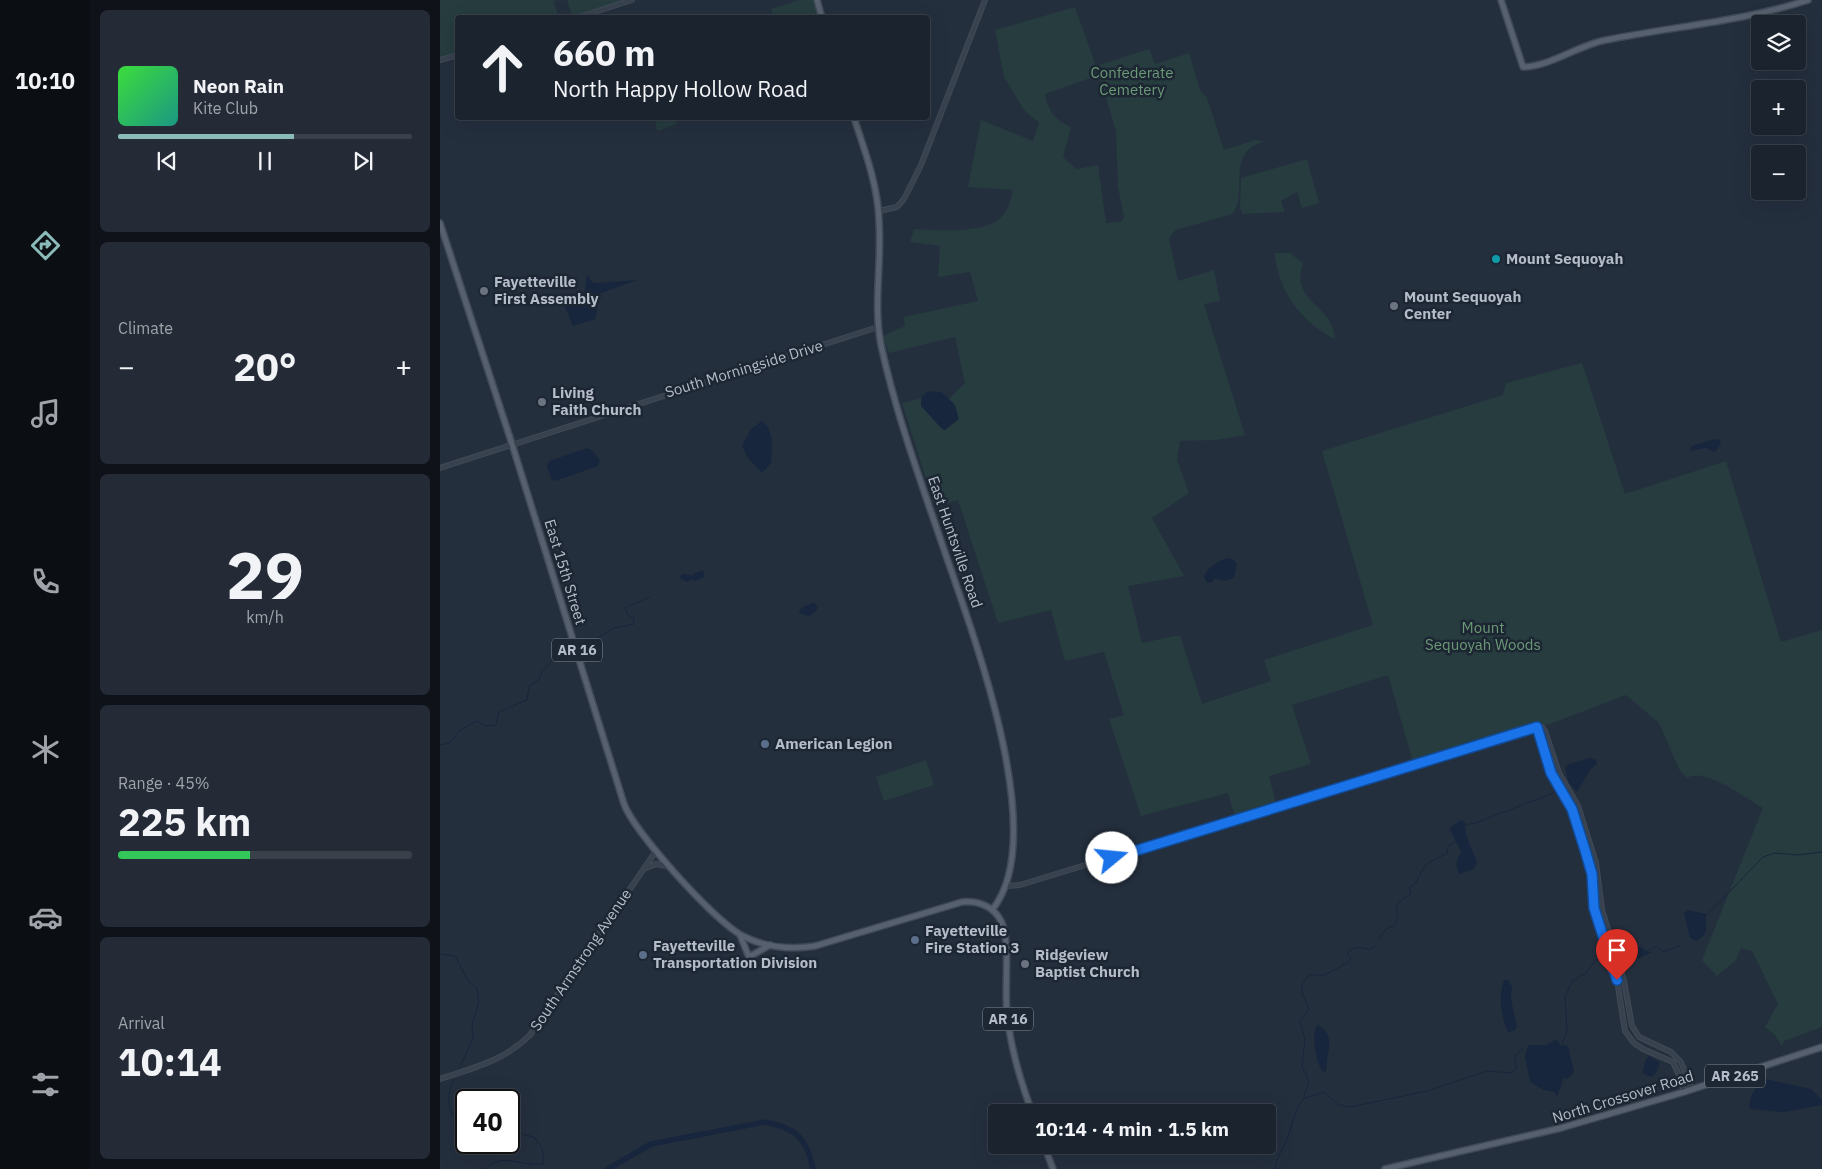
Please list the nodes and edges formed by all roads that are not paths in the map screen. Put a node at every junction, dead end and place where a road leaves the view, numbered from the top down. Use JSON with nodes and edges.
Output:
{"nodes":[{"id":1,"x":632,"y":0,"type":"edge"},
{"id":2,"x":817,"y":0,"type":"edge"},
{"id":3,"x":985,"y":0,"type":"edge"},
{"id":4,"x":1501,"y":0,"type":"edge"},
{"id":5,"x":1808,"y":0,"type":"edge"},
{"id":6,"x":585,"y":15,"type":"edge"},
{"id":7,"x":821,"y":15,"type":"edge"},
{"id":8,"x":455,"y":56,"type":"edge"},
{"id":9,"x":440,"y":60,"type":"edge"},
{"id":10,"x":855,"y":120,"type":"edge"},
{"id":11,"x":879,"y":211,"type":"junction"},
{"id":12,"x":440,"y":223,"type":"edge"},
{"id":13,"x":878,"y":327,"type":"junction"},
{"id":14,"x":512,"y":444,"type":"junction"},
{"id":15,"x":440,"y":468,"type":"edge"},
{"id":16,"x":1537,"y":727,"type":"junction"},
{"id":17,"x":1559,"y":773,"type":"junction"},
{"id":18,"x":1552,"y":776,"type":"junction"},
{"id":19,"x":656,"y":851,"type":"junction"},
{"id":20,"x":671,"y":867,"type":"junction"},
{"id":21,"x":644,"y":869,"type":"junction"},
{"id":22,"x":1007,"y":886,"type":"junction"},
{"id":23,"x":992,"y":910,"type":"junction"},
{"id":24,"x":740,"y":934,"type":"junction"},
{"id":25,"x":770,"y":945,"type":"junction"},
{"id":26,"x":1822,"y":1047,"type":"edge"},
{"id":27,"x":440,"y":1079,"type":"edge"},
{"id":28,"x":1692,"y":1090,"type":"junction"},
{"id":29,"x":1684,"y":1092,"type":"junction"},
{"id":30,"x":1029,"y":1104,"type":"edge"},
{"id":31,"x":1047,"y":1154,"type":"edge"},
{"id":32,"x":1053,"y":1169,"type":"edge"},
{"id":33,"x":1384,"y":1169,"type":"edge"}],
"edges":[{"from":1,"to":6,"type":"street"},
{"from":2,"to":7,"type":"main road"},
{"from":3,"to":11,"type":"street"},
{"from":4,"to":5,"type":"main road"},
{"from":8,"to":9,"type":"street"},
{"from":10,"to":11,"type":"main road","name":"East Huntsville Road"},
{"from":11,"to":13,"type":"main road","name":"East Huntsville Road"},
{"from":12,"to":14,"type":"main road","name":"East 15th Street","number":"AR 16"},
{"from":13,"to":14,"type":"street","name":"South Morningside Drive"},
{"from":13,"to":22,"type":"main road","name":"East Huntsville Road"},
{"from":14,"to":15,"type":"street","name":"South Morningside Drive"},
{"from":14,"to":19,"type":"main road","name":"East 15th Street","number":"AR 16"},
{"from":16,"to":17,"type":"street"},
{"from":16,"to":18,"type":"street"},
{"from":16,"to":22,"type":"street"},
{"from":17,"to":18,"type":"street"},
{"from":17,"to":28,"type":"street"},
{"from":18,"to":29,"type":"street"},
{"from":19,"to":20,"type":"main road","name":"East 15th Street","number":"AR 16"},
{"from":19,"to":21,"type":"street","name":"South Armstrong Avenue"},
{"from":20,"to":21,"type":"street"},
{"from":20,"to":24,"type":"main road","name":"East 15th Street","number":"AR 16"},
{"from":21,"to":27,"type":"street","name":"South Armstrong Avenue"},
{"from":22,"to":23,"type":"main road","name":"East Huntsville Road"},
{"from":23,"to":25,"type":"main road","number":"AR 16"},
{"from":23,"to":30,"type":"main road","number":"AR 16"},
{"from":24,"to":25,"type":"main road","name":"East 15th Street","number":"AR 16"},
{"from":24,"to":25,"type":"main road"},
{"from":26,"to":28,"type":"main road","name":"North Crossover Road","number":"AR 265"},
{"from":28,"to":29,"type":"main road","name":"North Crossover Road","number":"AR 265"},
{"from":29,"to":33,"type":"main road","name":"North Crossover Road","number":"AR 265"},
{"from":31,"to":32,"type":"main road"}]}
